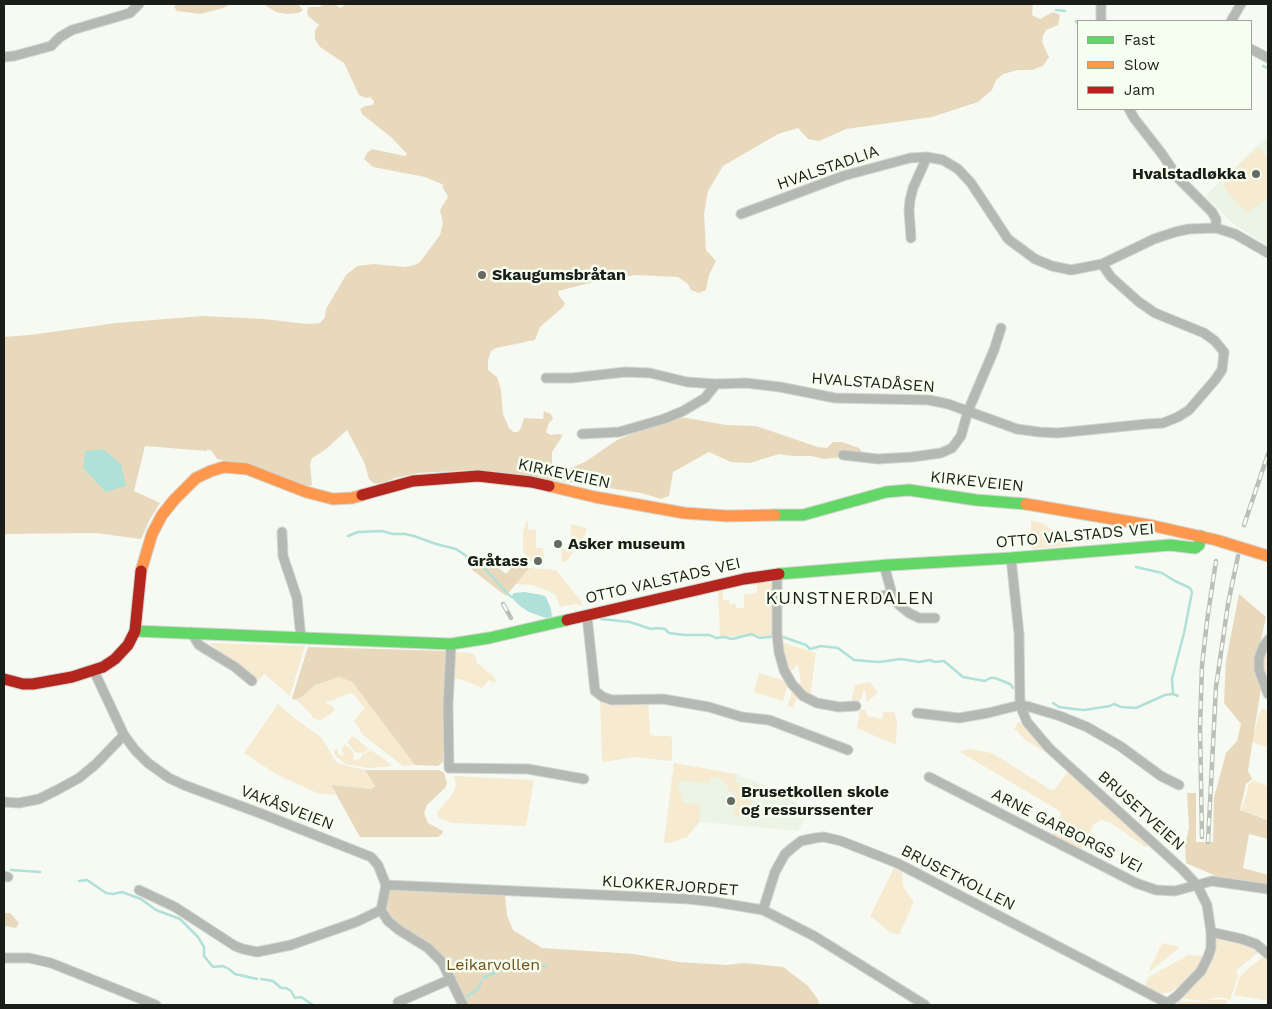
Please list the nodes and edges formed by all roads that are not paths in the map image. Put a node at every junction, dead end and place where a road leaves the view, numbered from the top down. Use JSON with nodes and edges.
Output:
{"nodes":[{"id":1,"x":139,"y":4,"type":"edge"},
{"id":2,"x":1101,"y":4,"type":"edge"},
{"id":3,"x":1241,"y":4,"type":"edge"},
{"id":4,"x":1101,"y":20,"type":"edge"},
{"id":5,"x":1231,"y":20,"type":"edge"},
{"id":6,"x":1252,"y":50,"type":"edge"},
{"id":7,"x":4,"y":57,"type":"edge"},
{"id":8,"x":1268,"y":58,"type":"edge"},
{"id":9,"x":1130,"y":110,"type":"edge"},
{"id":10,"x":927,"y":157,"type":"junction"},
{"id":11,"x":741,"y":214,"type":"dead end"},
{"id":12,"x":1216,"y":228,"type":"junction"},
{"id":13,"x":911,"y":238,"type":"dead end"},
{"id":14,"x":1268,"y":253,"type":"edge"},
{"id":15,"x":1102,"y":264,"type":"junction"},
{"id":16,"x":1001,"y":328,"type":"dead end"},
{"id":17,"x":546,"y":378,"type":"dead end"},
{"id":18,"x":716,"y":384,"type":"junction"},
{"id":19,"x":968,"y":410,"type":"junction"},
{"id":20,"x":582,"y":434,"type":"dead end"},
{"id":21,"x":843,"y":455,"type":"dead end"},
{"id":22,"x":282,"y":532,"type":"dead end"},
{"id":23,"x":1201,"y":536,"type":"junction"},
{"id":24,"x":1268,"y":557,"type":"edge"},
{"id":25,"x":1011,"y":558,"type":"junction"},
{"id":26,"x":884,"y":565,"type":"junction"},
{"id":27,"x":776,"y":574,"type":"junction"},
{"id":28,"x":892,"y":594,"type":"junction"},
{"id":29,"x":870,"y":598,"type":"dead end"},
{"id":30,"x":587,"y":616,"type":"junction"},
{"id":31,"x":935,"y":618,"type":"dead end"},
{"id":32,"x":134,"y":631,"type":"junction"},
{"id":33,"x":191,"y":632,"type":"junction"},
{"id":34,"x":301,"y":638,"type":"junction"},
{"id":35,"x":1268,"y":640,"type":"edge"},
{"id":36,"x":451,"y":644,"type":"junction"},
{"id":37,"x":94,"y":671,"type":"junction"},
{"id":38,"x":4,"y":679,"type":"edge"},
{"id":39,"x":252,"y":681,"type":"dead end"},
{"id":40,"x":1268,"y":694,"type":"edge"},
{"id":41,"x":1020,"y":705,"type":"junction"},
{"id":42,"x":856,"y":706,"type":"dead end"},
{"id":43,"x":917,"y":712,"type":"dead end"},
{"id":44,"x":124,"y":735,"type":"junction"},
{"id":45,"x":848,"y":750,"type":"dead end"},
{"id":46,"x":929,"y":777,"type":"dead end"},
{"id":47,"x":584,"y":778,"type":"dead end"},
{"id":48,"x":1179,"y":784,"type":"dead end"},
{"id":49,"x":4,"y":802,"type":"edge"},
{"id":50,"x":386,"y":885,"type":"junction"},
{"id":51,"x":1197,"y":885,"type":"junction"},
{"id":52,"x":1268,"y":889,"type":"edge"},
{"id":53,"x":138,"y":890,"type":"dead end"},
{"id":54,"x":381,"y":910,"type":"junction"},
{"id":55,"x":763,"y":910,"type":"junction"},
{"id":56,"x":1211,"y":932,"type":"junction"},
{"id":57,"x":1268,"y":954,"type":"edge"},
{"id":58,"x":4,"y":958,"type":"edge"},
{"id":59,"x":451,"y":979,"type":"junction"},
{"id":60,"x":398,"y":1002,"type":"dead end"},
{"id":61,"x":1166,"y":1004,"type":"edge"},
{"id":62,"x":156,"y":1005,"type":"edge"},
{"id":63,"x":463,"y":1005,"type":"edge"},
{"id":64,"x":925,"y":1005,"type":"edge"}],
"edges":[{"from":1,"to":7,"type":"street"},
{"from":2,"to":4,"type":"street"},
{"from":3,"to":5,"type":"street"},
{"from":6,"to":8,"type":"street"},
{"from":9,"to":12,"type":"street"},
{"from":10,"to":11,"type":"street","name":"HVALSTADLIA"},
{"from":10,"to":13,"type":"street"},
{"from":10,"to":15,"type":"street","name":"HVALSTADLIA"},
{"from":12,"to":14,"type":"street"},
{"from":12,"to":15,"type":"street","name":"HVALSTADLIA"},
{"from":15,"to":19,"type":"street","name":"HVALSTADÅSEN"},
{"from":16,"to":19,"type":"street"},
{"from":17,"to":18,"type":"street","name":"HVALSTADÅSEN"},
{"from":18,"to":19,"type":"street","name":"HVALSTADÅSEN"},
{"from":18,"to":20,"type":"street"},
{"from":19,"to":21,"type":"street"},
{"from":22,"to":34,"type":"street"},
{"from":23,"to":24,"type":"main road","name":"KIRKEVEIEN"},
{"from":23,"to":25,"type":"main road","name":"OTTO VALSTADS VEI"},
{"from":23,"to":32,"type":"main road","name":"KIRKEVEIEN"},
{"from":25,"to":26,"type":"main road","name":"OTTO VALSTADS VEI"},
{"from":25,"to":41,"type":"street","name":"BRUSETVEIEN"},
{"from":26,"to":27,"type":"main road","name":"OTTO VALSTADS VEI"},
{"from":26,"to":28,"type":"street"},
{"from":27,"to":30,"type":"main road","name":"OTTO VALSTADS VEI"},
{"from":27,"to":42,"type":"street"},
{"from":28,"to":29,"type":"street"},
{"from":28,"to":31,"type":"street"},
{"from":30,"to":36,"type":"main road","name":"OTTO VALSTADS VEI"},
{"from":30,"to":45,"type":"street"},
{"from":32,"to":33,"type":"main road","name":"OTTO VALSTADS VEI"},
{"from":32,"to":37,"type":"main road","name":"KIRKEVEIEN"},
{"from":33,"to":34,"type":"main road","name":"OTTO VALSTADS VEI"},
{"from":33,"to":39,"type":"street"},
{"from":34,"to":36,"type":"main road","name":"OTTO VALSTADS VEI"},
{"from":35,"to":40,"type":"street"},
{"from":36,"to":47,"type":"street"},
{"from":37,"to":38,"type":"main road","name":"KIRKEVEIEN"},
{"from":37,"to":44,"type":"street","name":"VAKÅSVEIEN"},
{"from":41,"to":43,"type":"street"},
{"from":41,"to":48,"type":"street"},
{"from":41,"to":51,"type":"street","name":"BRUSETVEIEN"},
{"from":44,"to":49,"type":"street"},
{"from":44,"to":50,"type":"street","name":"VAKÅSVEIEN"},
{"from":46,"to":51,"type":"street","name":"ARNE GARBORGS VEI"},
{"from":50,"to":54,"type":"street"},
{"from":50,"to":55,"type":"street","name":"KLOKKERJORDET"},
{"from":51,"to":52,"type":"street"},
{"from":51,"to":56,"type":"street","name":"BRUSETVEIEN"},
{"from":53,"to":54,"type":"street"},
{"from":54,"to":59,"type":"street"},
{"from":55,"to":61,"type":"street","name":"BRUSETKOLLEN"},
{"from":55,"to":64,"type":"street","name":"KLOKKERJORDET"},
{"from":56,"to":57,"type":"street"},
{"from":56,"to":61,"type":"street","name":"BRUSETVEIEN"},
{"from":58,"to":62,"type":"street"},
{"from":59,"to":60,"type":"street"},
{"from":59,"to":63,"type":"street"}]}
